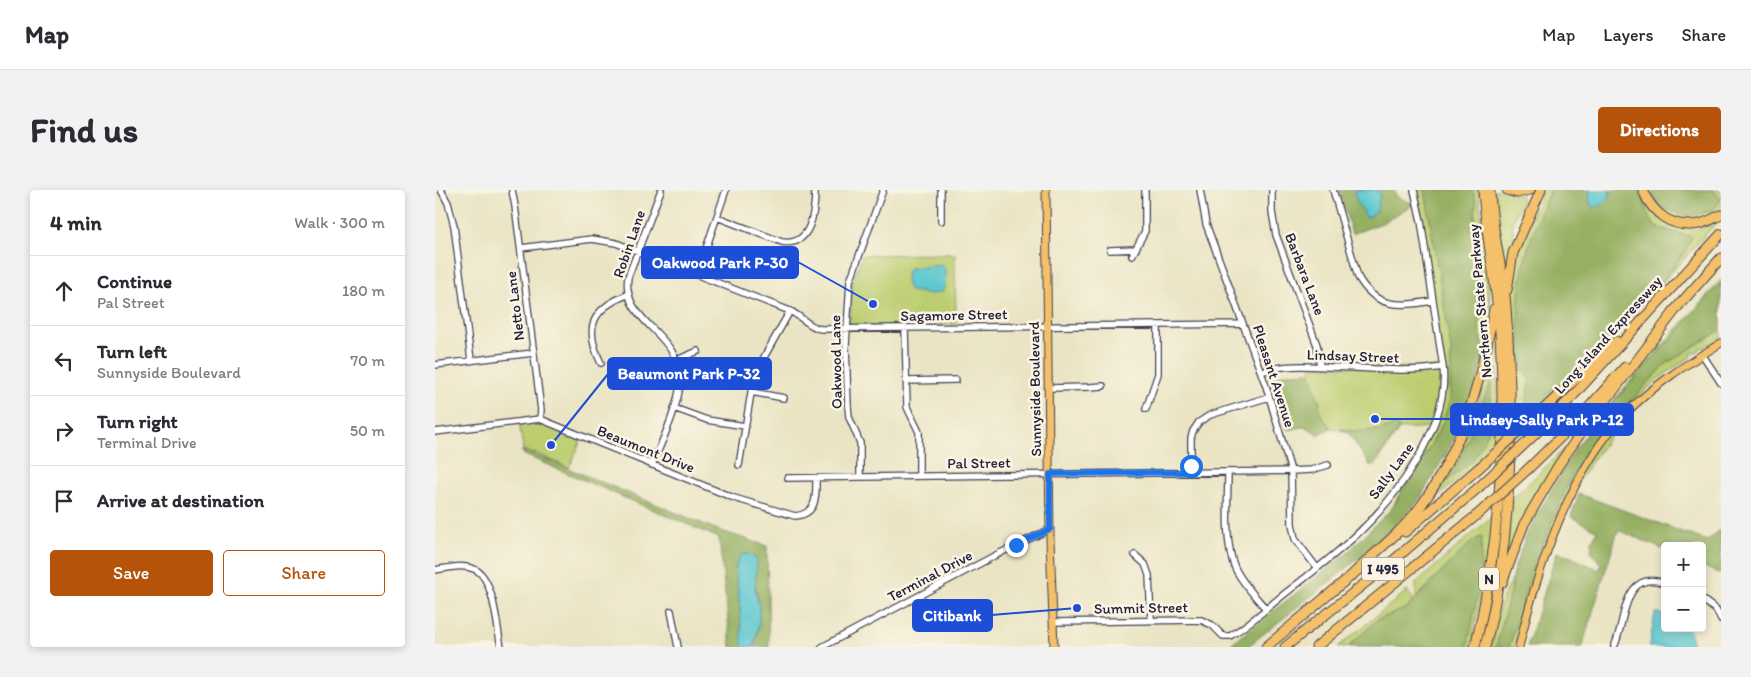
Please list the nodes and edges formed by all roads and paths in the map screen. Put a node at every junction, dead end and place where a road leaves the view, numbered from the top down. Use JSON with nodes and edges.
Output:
{"nodes":[{"id":1,"x":441,"y":190,"type":"edge"},
{"id":2,"x":512,"y":190,"type":"edge"},
{"id":3,"x":661,"y":190,"type":"edge"},
{"id":4,"x":726,"y":190,"type":"edge"},
{"id":5,"x":815,"y":190,"type":"edge"},
{"id":6,"x":883,"y":190,"type":"edge"},
{"id":7,"x":941,"y":190,"type":"edge"},
{"id":8,"x":1046,"y":190,"type":"edge"},
{"id":9,"x":1145,"y":190,"type":"edge"},
{"id":10,"x":1200,"y":190,"type":"edge"},
{"id":11,"x":1272,"y":190,"type":"edge"},
{"id":12,"x":1333,"y":190,"type":"edge"},
{"id":13,"x":1414,"y":190,"type":"edge"},
{"id":14,"x":1483,"y":190,"type":"edge"},
{"id":15,"x":1490,"y":190,"type":"edge"},
{"id":16,"x":1507,"y":190,"type":"edge"},
{"id":17,"x":1530,"y":190,"type":"edge"},
{"id":18,"x":1541,"y":190,"type":"edge"},
{"id":19,"x":1643,"y":190,"type":"edge"},
{"id":20,"x":1721,"y":215,"type":"edge"},
{"id":21,"x":717,"y":217,"type":"junction"},
{"id":22,"x":941,"y":221,"type":"dead end"},
{"id":23,"x":1721,"y":234,"type":"edge"},
{"id":24,"x":521,"y":248,"type":"junction"},
{"id":25,"x":1136,"y":249,"type":"junction"},
{"id":26,"x":1111,"y":250,"type":"dead end"},
{"id":27,"x":637,"y":252,"type":"junction"},
{"id":28,"x":1132,"y":256,"type":"dead end"},
{"id":29,"x":1721,"y":258,"type":"edge"},
{"id":30,"x":697,"y":275,"type":"junction"},
{"id":31,"x":627,"y":295,"type":"junction"},
{"id":32,"x":1663,"y":295,"type":"junction"},
{"id":33,"x":1433,"y":301,"type":"junction"},
{"id":34,"x":1496,"y":301,"type":"junction"},
{"id":35,"x":1505,"y":305,"type":"junction"},
{"id":36,"x":1677,"y":308,"type":"junction"},
{"id":37,"x":790,"y":311,"type":"junction"},
{"id":38,"x":1243,"y":324,"type":"junction"},
{"id":39,"x":1158,"y":325,"type":"junction"},
{"id":40,"x":1048,"y":327,"type":"junction"},
{"id":41,"x":905,"y":328,"type":"junction"},
{"id":42,"x":847,"y":329,"type":"junction"},
{"id":43,"x":1721,"y":343,"type":"edge"},
{"id":44,"x":698,"y":351,"type":"dead end"},
{"id":45,"x":533,"y":353,"type":"junction"},
{"id":46,"x":1702,"y":354,"type":"junction"},
{"id":47,"x":471,"y":360,"type":"junction"},
{"id":48,"x":677,"y":360,"type":"junction"},
{"id":49,"x":601,"y":363,"type":"dead end"},
{"id":50,"x":435,"y":365,"type":"edge"},
{"id":51,"x":1320,"y":366,"type":"junction"},
{"id":52,"x":1443,"y":367,"type":"junction"},
{"id":53,"x":1261,"y":372,"type":"junction"},
{"id":54,"x":956,"y":380,"type":"dead end"},
{"id":55,"x":906,"y":381,"type":"junction"},
{"id":56,"x":1721,"y":383,"type":"edge"},
{"id":57,"x":1103,"y":386,"type":"dead end"},
{"id":58,"x":1049,"y":388,"type":"junction"},
{"id":59,"x":751,"y":392,"type":"junction"},
{"id":60,"x":1269,"y":397,"type":"junction"},
{"id":61,"x":784,"y":398,"type":"dead end"},
{"id":62,"x":674,"y":408,"type":"junction"},
{"id":63,"x":1146,"y":409,"type":"dead end"},
{"id":64,"x":540,"y":419,"type":"junction"},
{"id":65,"x":745,"y":426,"type":"junction"},
{"id":66,"x":435,"y":432,"type":"edge"},
{"id":67,"x":652,"y":465,"type":"junction"},
{"id":68,"x":739,"y":465,"type":"dead end"},
{"id":69,"x":1328,"y":465,"type":"dead end"},
{"id":70,"x":1291,"y":471,"type":"junction"},
{"id":71,"x":1191,"y":472,"type":"junction"},
{"id":72,"x":1228,"y":472,"type":"junction"},
{"id":73,"x":1050,"y":474,"type":"junction"},
{"id":74,"x":919,"y":476,"type":"junction"},
{"id":75,"x":860,"y":477,"type":"junction"},
{"id":76,"x":788,"y":478,"type":"dead end"},
{"id":77,"x":816,"y":478,"type":"junction"},
{"id":78,"x":1050,"y":529,"type":"junction"},
{"id":79,"x":1135,"y":556,"type":"dead end"},
{"id":80,"x":1317,"y":568,"type":"junction"},
{"id":81,"x":435,"y":570,"type":"edge"},
{"id":82,"x":1353,"y":574,"type":"junction"},
{"id":83,"x":1661,"y":582,"type":"edge"},
{"id":84,"x":1495,"y":600,"type":"junction"},
{"id":85,"x":1706,"y":603,"type":"edge"},
{"id":86,"x":1266,"y":609,"type":"junction"},
{"id":87,"x":671,"y":612,"type":"dead end"},
{"id":88,"x":1357,"y":614,"type":"junction"},
{"id":89,"x":1721,"y":619,"type":"edge"},
{"id":90,"x":1151,"y":620,"type":"junction"},
{"id":91,"x":1053,"y":622,"type":"junction"},
{"id":92,"x":1223,"y":636,"type":"joint"},
{"id":93,"x":501,"y":647,"type":"edge"},
{"id":94,"x":678,"y":647,"type":"edge"},
{"id":95,"x":821,"y":647,"type":"edge"},
{"id":96,"x":1054,"y":647,"type":"edge"},
{"id":97,"x":1266,"y":647,"type":"edge"},
{"id":98,"x":1285,"y":647,"type":"edge"},
{"id":99,"x":1316,"y":647,"type":"edge"},
{"id":100,"x":1321,"y":647,"type":"edge"},
{"id":101,"x":1475,"y":647,"type":"edge"},
{"id":102,"x":1485,"y":647,"type":"edge"},
{"id":103,"x":1519,"y":647,"type":"edge"},
{"id":104,"x":1614,"y":647,"type":"edge"}],
"edges":[{"from":1,"to":47,"type":"street"},
{"from":2,"to":24,"type":"street","name":"Netto Lane"},
{"from":3,"to":27,"type":"street","name":"Robin Lane"},
{"from":4,"to":21,"type":"street"},
{"from":5,"to":21,"type":"street"},
{"from":6,"to":42,"type":"street","name":"Oakwood Lane"},
{"from":7,"to":22,"type":"street"},
{"from":8,"to":40,"type":"main road","name":"Sunnyside Boulevard"},
{"from":9,"to":25,"type":"street"},
{"from":10,"to":38,"type":"street","name":"Pleasant Avenue"},
{"from":11,"to":51,"type":"street","name":"Barbara Lane"},
{"from":12,"to":33,"type":"street"},
{"from":13,"to":33,"type":"street","name":"Sally Lane"},
{"from":14,"to":34,"type":"highway","name":"Northern State Parkway","number":"N"},
{"from":15,"to":35,"type":"highway","name":"Northern State Parkway","number":"N"},
{"from":16,"to":17,"type":"highway"},
{"from":18,"to":35,"type":"highway"},
{"from":19,"to":20,"type":"highway"},
{"from":21,"to":30,"type":"street"},
{"from":23,"to":32,"type":"highway","name":"Long Island Expressway","number":"I 495"},
{"from":24,"to":27,"type":"street","name":"Sagamore Street"},
{"from":24,"to":45,"type":"street","name":"Netto Lane"},
{"from":25,"to":26,"type":"street"},
{"from":25,"to":28,"type":"street"},
{"from":27,"to":30,"type":"street","name":"Sagamore Street"},
{"from":27,"to":31,"type":"street","name":"Robin Lane"},
{"from":29,"to":36,"type":"highway","number":"I 495"},
{"from":30,"to":37,"type":"street","name":"Sagamore Street"},
{"from":31,"to":48,"type":"street","name":"Robin Lane"},
{"from":31,"to":49,"type":"street"},
{"from":32,"to":82,"type":"highway","bridge":true},
{"from":32,"to":98,"type":"highway","name":"Long Island Expressway","number":"I 495","bridge":true},
{"from":33,"to":52,"type":"street","name":"Sally Lane"},
{"from":34,"to":82,"type":"highway"},
{"from":34,"to":101,"type":"highway","name":"Northern State Parkway","number":"N"},
{"from":35,"to":84,"type":"highway","name":"Northern State Parkway","number":"N"},
{"from":36,"to":84,"type":"highway"},
{"from":36,"to":88,"type":"highway","number":"I 495","bridge":true},
{"from":37,"to":42,"type":"street","name":"Sagamore Street"},
{"from":37,"to":59,"type":"street"},
{"from":38,"to":39,"type":"street","name":"Sagamore Street"},
{"from":38,"to":53,"type":"street","name":"Pleasant Avenue"},
{"from":39,"to":40,"type":"street","name":"Sagamore Street"},
{"from":39,"to":63,"type":"street"},
{"from":40,"to":41,"type":"street","name":"Sagamore Street"},
{"from":40,"to":58,"type":"main road","name":"Sunnyside Boulevard"},
{"from":41,"to":42,"type":"street","name":"Sagamore Street"},
{"from":41,"to":55,"type":"street"},
{"from":42,"to":75,"type":"street","name":"Oakwood Lane"},
{"from":43,"to":46,"type":"main road"},
{"from":44,"to":48,"type":"street"},
{"from":45,"to":47,"type":"street"},
{"from":45,"to":64,"type":"street","name":"Netto Lane"},
{"from":46,"to":56,"type":"street"},
{"from":46,"to":103,"type":"main road"},
{"from":47,"to":50,"type":"street"},
{"from":48,"to":62,"type":"street","name":"Robin Lane"},
{"from":51,"to":52,"type":"street","name":"Lindsay Street"},
{"from":51,"to":53,"type":"street","name":"Lindsay Street"},
{"from":52,"to":80,"type":"street","name":"Sally Lane"},
{"from":53,"to":60,"type":"street","name":"Pleasant Avenue"},
{"from":54,"to":55,"type":"street"},
{"from":55,"to":74,"type":"street"},
{"from":57,"to":58,"type":"street"},
{"from":58,"to":73,"type":"main road","name":"Sunnyside Boulevard"},
{"from":59,"to":61,"type":"street"},
{"from":59,"to":65,"type":"street"},
{"from":60,"to":70,"type":"street","name":"Pleasant Avenue"},
{"from":60,"to":71,"type":"street"},
{"from":62,"to":65,"type":"street"},
{"from":62,"to":67,"type":"street","name":"Robin Lane"},
{"from":64,"to":66,"type":"street","name":"Beaumont Drive"},
{"from":64,"to":67,"type":"street","name":"Beaumont Drive"},
{"from":65,"to":68,"type":"street"},
{"from":67,"to":77,"type":"street","name":"Beaumont Drive"},
{"from":69,"to":70,"type":"street","name":"Pal Street"},
{"from":70,"to":72,"type":"street","name":"Pal Street"},
{"from":70,"to":80,"type":"street","name":"Pleasant Avenue"},
{"from":71,"to":72,"type":"street","name":"Pal Street"},
{"from":71,"to":73,"type":"street","name":"Pal Street"},
{"from":72,"to":86,"type":"street"},
{"from":73,"to":74,"type":"street","name":"Pal Street"},
{"from":73,"to":78,"type":"main road","name":"Sunnyside Boulevard"},
{"from":74,"to":75,"type":"street","name":"Pal Street"},
{"from":75,"to":77,"type":"street","name":"Pal Street"},
{"from":76,"to":77,"type":"street","name":"Pal Street"},
{"from":78,"to":91,"type":"main road","name":"Sunnyside Boulevard"},
{"from":78,"to":95,"type":"street","name":"Terminal Drive"},
{"from":79,"to":90,"type":"street"},
{"from":80,"to":86,"type":"street","name":"Sally Lane"},
{"from":81,"to":93,"type":"street"},
{"from":82,"to":97,"type":"highway"},
{"from":83,"to":104,"type":"street"},
{"from":84,"to":102,"type":"highway","name":"Northern State Parkway","number":"N"},
{"from":85,"to":89,"type":"street"},
{"from":86,"to":92,"type":"street","name":"Sally Lane"},
{"from":87,"to":94,"type":"street"},
{"from":88,"to":99,"type":"highway","number":"I 495"},
{"from":88,"to":100,"type":"highway"},
{"from":90,"to":91,"type":"street","name":"Summit Street"},
{"from":90,"to":92,"type":"street","name":"Summit Street"},
{"from":91,"to":96,"type":"main road","name":"Sunnyside Boulevard"}]}
